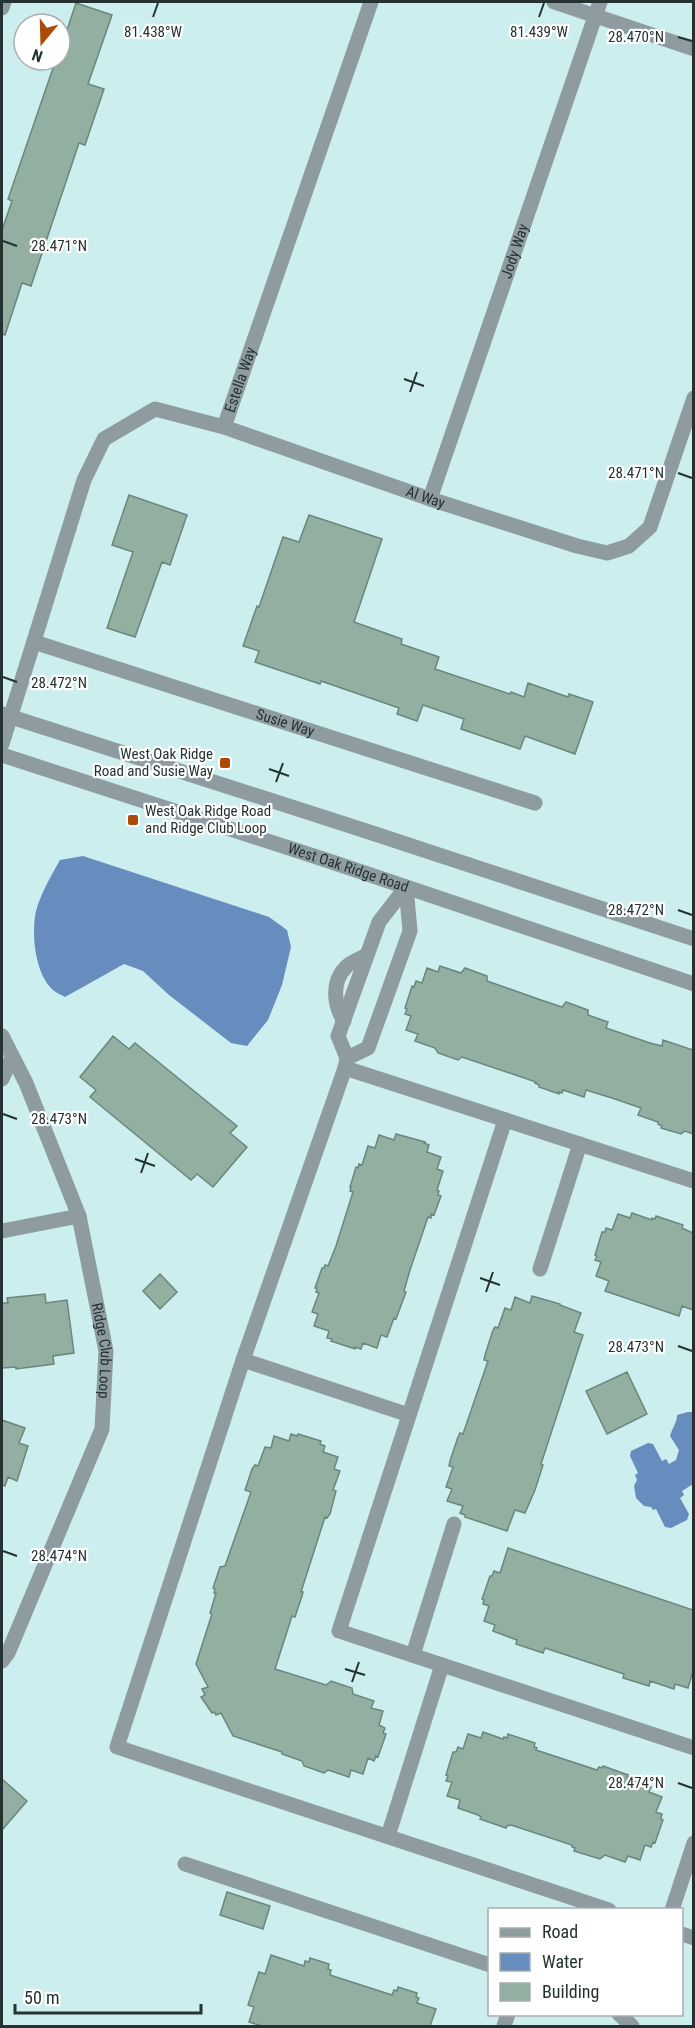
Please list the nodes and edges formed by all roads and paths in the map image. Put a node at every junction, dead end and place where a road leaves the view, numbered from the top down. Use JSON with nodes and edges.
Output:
{"nodes":[{"id":1,"x":4,"y":2,"type":"edge"},
{"id":2,"x":371,"y":2,"type":"edge"},
{"id":3,"x":554,"y":2,"type":"edge"},
{"id":4,"x":2,"y":8,"type":"edge"},
{"id":5,"x":597,"y":8,"type":"edge"},
{"id":6,"x":693,"y":49,"type":"edge"},
{"id":7,"x":693,"y":398,"type":"edge"},
{"id":8,"x":224,"y":427,"type":"junction"},
{"id":9,"x":430,"y":499,"type":"junction"},
{"id":10,"x":34,"y":642,"type":"junction"},
{"id":11,"x":5,"y":715,"type":"edge"},
{"id":12,"x":2,"y":744,"type":"edge"},
{"id":13,"x":2,"y":755,"type":"edge"},
{"id":14,"x":535,"y":803,"type":"dead end"},
{"id":15,"x":406,"y":887,"type":"junction"},
{"id":16,"x":693,"y":939,"type":"edge"},
{"id":17,"x":693,"y":984,"type":"edge"},
{"id":18,"x":2,"y":1036,"type":"edge"},
{"id":19,"x":12,"y":1057,"type":"junction"},
{"id":20,"x":346,"y":1063,"type":"junction"},
{"id":21,"x":2,"y":1079,"type":"edge"},
{"id":22,"x":505,"y":1120,"type":"junction"},
{"id":23,"x":580,"y":1144,"type":"junction"},
{"id":24,"x":693,"y":1181,"type":"edge"},
{"id":25,"x":79,"y":1216,"type":"junction"},
{"id":26,"x":2,"y":1231,"type":"edge"},
{"id":27,"x":540,"y":1269,"type":"dead end"},
{"id":28,"x":243,"y":1360,"type":"junction"},
{"id":29,"x":409,"y":1415,"type":"junction"},
{"id":30,"x":454,"y":1524,"type":"dead end"},
{"id":31,"x":413,"y":1655,"type":"junction"},
{"id":32,"x":2,"y":1660,"type":"edge"},
{"id":33,"x":442,"y":1665,"type":"junction"},
{"id":34,"x":693,"y":1748,"type":"edge"},
{"id":35,"x":388,"y":1836,"type":"junction"},
{"id":36,"x":693,"y":1844,"type":"edge"},
{"id":37,"x":185,"y":1864,"type":"dead end"},
{"id":38,"x":603,"y":1908,"type":"edge"},
{"id":39,"x":673,"y":1908,"type":"edge"},
{"id":40,"x":488,"y":1965,"type":"edge"}],
"edges":[{"from":1,"to":4,"type":"street"},
{"from":2,"to":8,"type":"street","name":"Estella Way"},
{"from":3,"to":5,"type":"street"},
{"from":5,"to":6,"type":"street"},
{"from":5,"to":9,"type":"street","name":"Jody Way"},
{"from":7,"to":9,"type":"street","name":"Al Way"},
{"from":8,"to":9,"type":"street","name":"Al Way"},
{"from":8,"to":10,"type":"street","name":"Estella Way"},
{"from":10,"to":11,"type":"street","name":"Estella Way"},
{"from":10,"to":14,"type":"street","name":"Susie Way"},
{"from":11,"to":12,"type":"street","name":"Estella Way"},
{"from":11,"to":16,"type":"street"},
{"from":13,"to":15,"type":"street","name":"West Oak Ridge Road"},
{"from":15,"to":17,"type":"street","name":"West Oak Ridge Road"},
{"from":15,"to":20,"type":"street"},
{"from":15,"to":20,"type":"street"},
{"from":18,"to":19,"type":"street","name":"Ridge Club Loop"},
{"from":19,"to":21,"type":"street"},
{"from":19,"to":25,"type":"street","name":"Ridge Club Loop"},
{"from":20,"to":22,"type":"street"},
{"from":20,"to":28,"type":"street"},
{"from":22,"to":23,"type":"street"},
{"from":22,"to":29,"type":"street"},
{"from":23,"to":24,"type":"street"},
{"from":23,"to":27,"type":"street"},
{"from":25,"to":26,"type":"street"},
{"from":25,"to":32,"type":"street","name":"Ridge Club Loop"},
{"from":28,"to":29,"type":"street"},
{"from":28,"to":35,"type":"street"},
{"from":29,"to":31,"type":"street"},
{"from":30,"to":31,"type":"street"},
{"from":31,"to":33,"type":"street"},
{"from":33,"to":34,"type":"street"},
{"from":33,"to":35,"type":"street"},
{"from":35,"to":38,"type":"street"},
{"from":36,"to":39,"type":"street"},
{"from":37,"to":40,"type":"street"}]}
